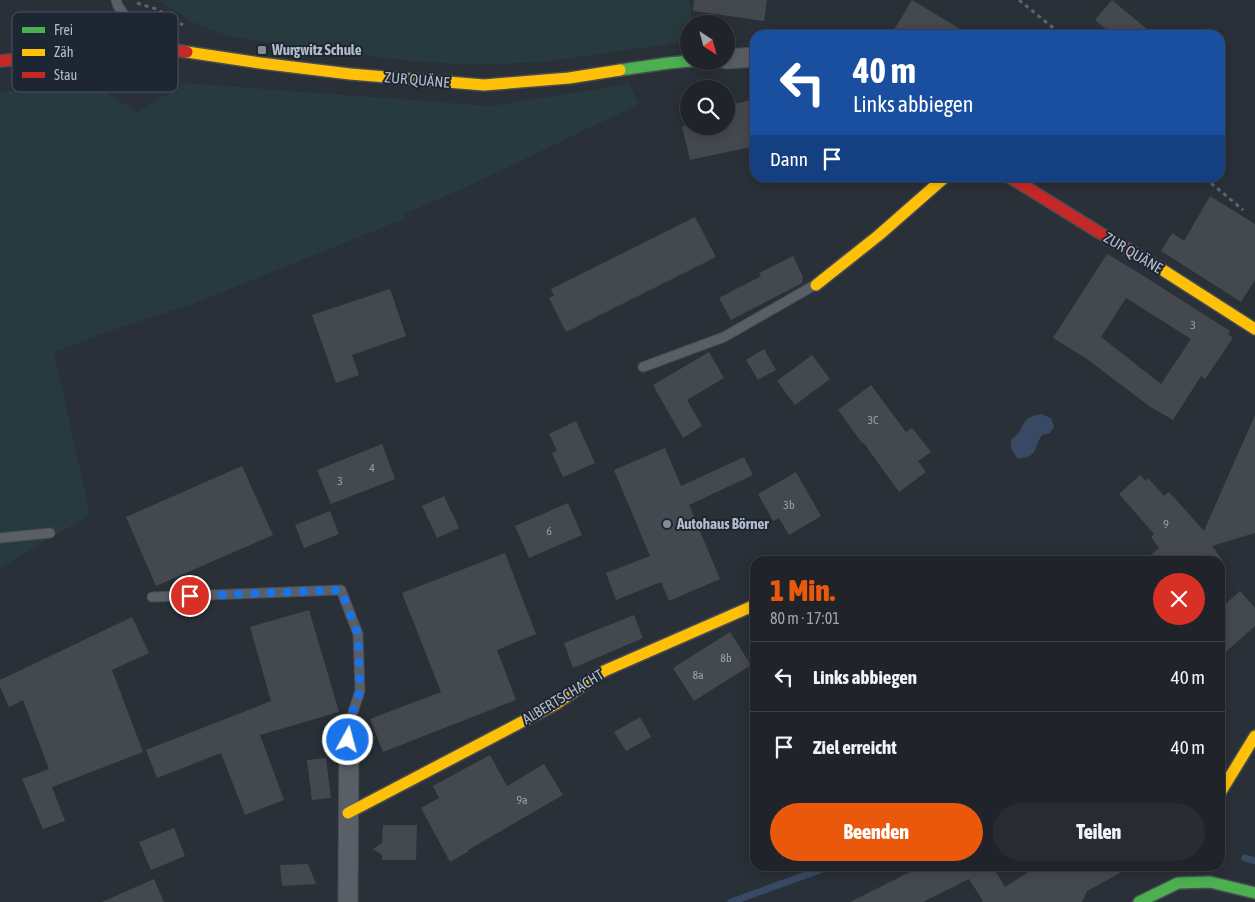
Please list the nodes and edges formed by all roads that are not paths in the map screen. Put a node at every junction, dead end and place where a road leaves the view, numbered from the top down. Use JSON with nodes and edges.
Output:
{"nodes":[{"id":1,"x":116,"y":0,"type":"edge"},
{"id":2,"x":122,"y":12,"type":"edge"},
{"id":3,"x":178,"y":51,"type":"edge"},
{"id":4,"x":750,"y":57,"type":"edge"},
{"id":5,"x":735,"y":58,"type":"edge"},
{"id":6,"x":680,"y":62,"type":"edge"},
{"id":7,"x":939,"y":182,"type":"edge"},
{"id":8,"x":1017,"y":182,"type":"edge"},
{"id":9,"x":816,"y":285,"type":"joint"},
{"id":10,"x":1255,"y":329,"type":"edge"},
{"id":11,"x":643,"y":367,"type":"dead end"},
{"id":12,"x":50,"y":533,"type":"dead end"},
{"id":13,"x":0,"y":538,"type":"edge"},
{"id":14,"x":152,"y":597,"type":"dead end"},
{"id":15,"x":750,"y":607,"type":"edge"},
{"id":16,"x":348,"y":724,"type":"joint"},
{"id":17,"x":1255,"y":736,"type":"edge"},
{"id":18,"x":1225,"y":785,"type":"edge"},
{"id":19,"x":348,"y":813,"type":"junction"},
{"id":20,"x":1180,"y":878,"type":"junction"},
{"id":21,"x":1255,"y":893,"type":"edge"},
{"id":22,"x":1175,"y":896,"type":"dead end"},
{"id":23,"x":348,"y":902,"type":"edge"},
{"id":24,"x":1139,"y":902,"type":"edge"}],
"edges":[{"from":1,"to":2,"type":"lane"},
{"from":3,"to":6,"type":"street","name":"ZUR QUÄNE"},
{"from":4,"to":5,"type":"street"},
{"from":7,"to":9,"type":"street"},
{"from":8,"to":10,"type":"street","name":"ZUR QUÄNE"},
{"from":9,"to":11,"type":"lane"},
{"from":12,"to":13,"type":"lane"},
{"from":14,"to":16,"type":"lane"},
{"from":15,"to":19,"type":"street","name":"ALBERTSCHACHT"},
{"from":16,"to":19,"type":"street"},
{"from":17,"to":18,"type":"street"},
{"from":19,"to":23,"type":"street"},
{"from":20,"to":21,"type":"street"},
{"from":20,"to":22,"type":"street"},
{"from":20,"to":24,"type":"street"}]}
